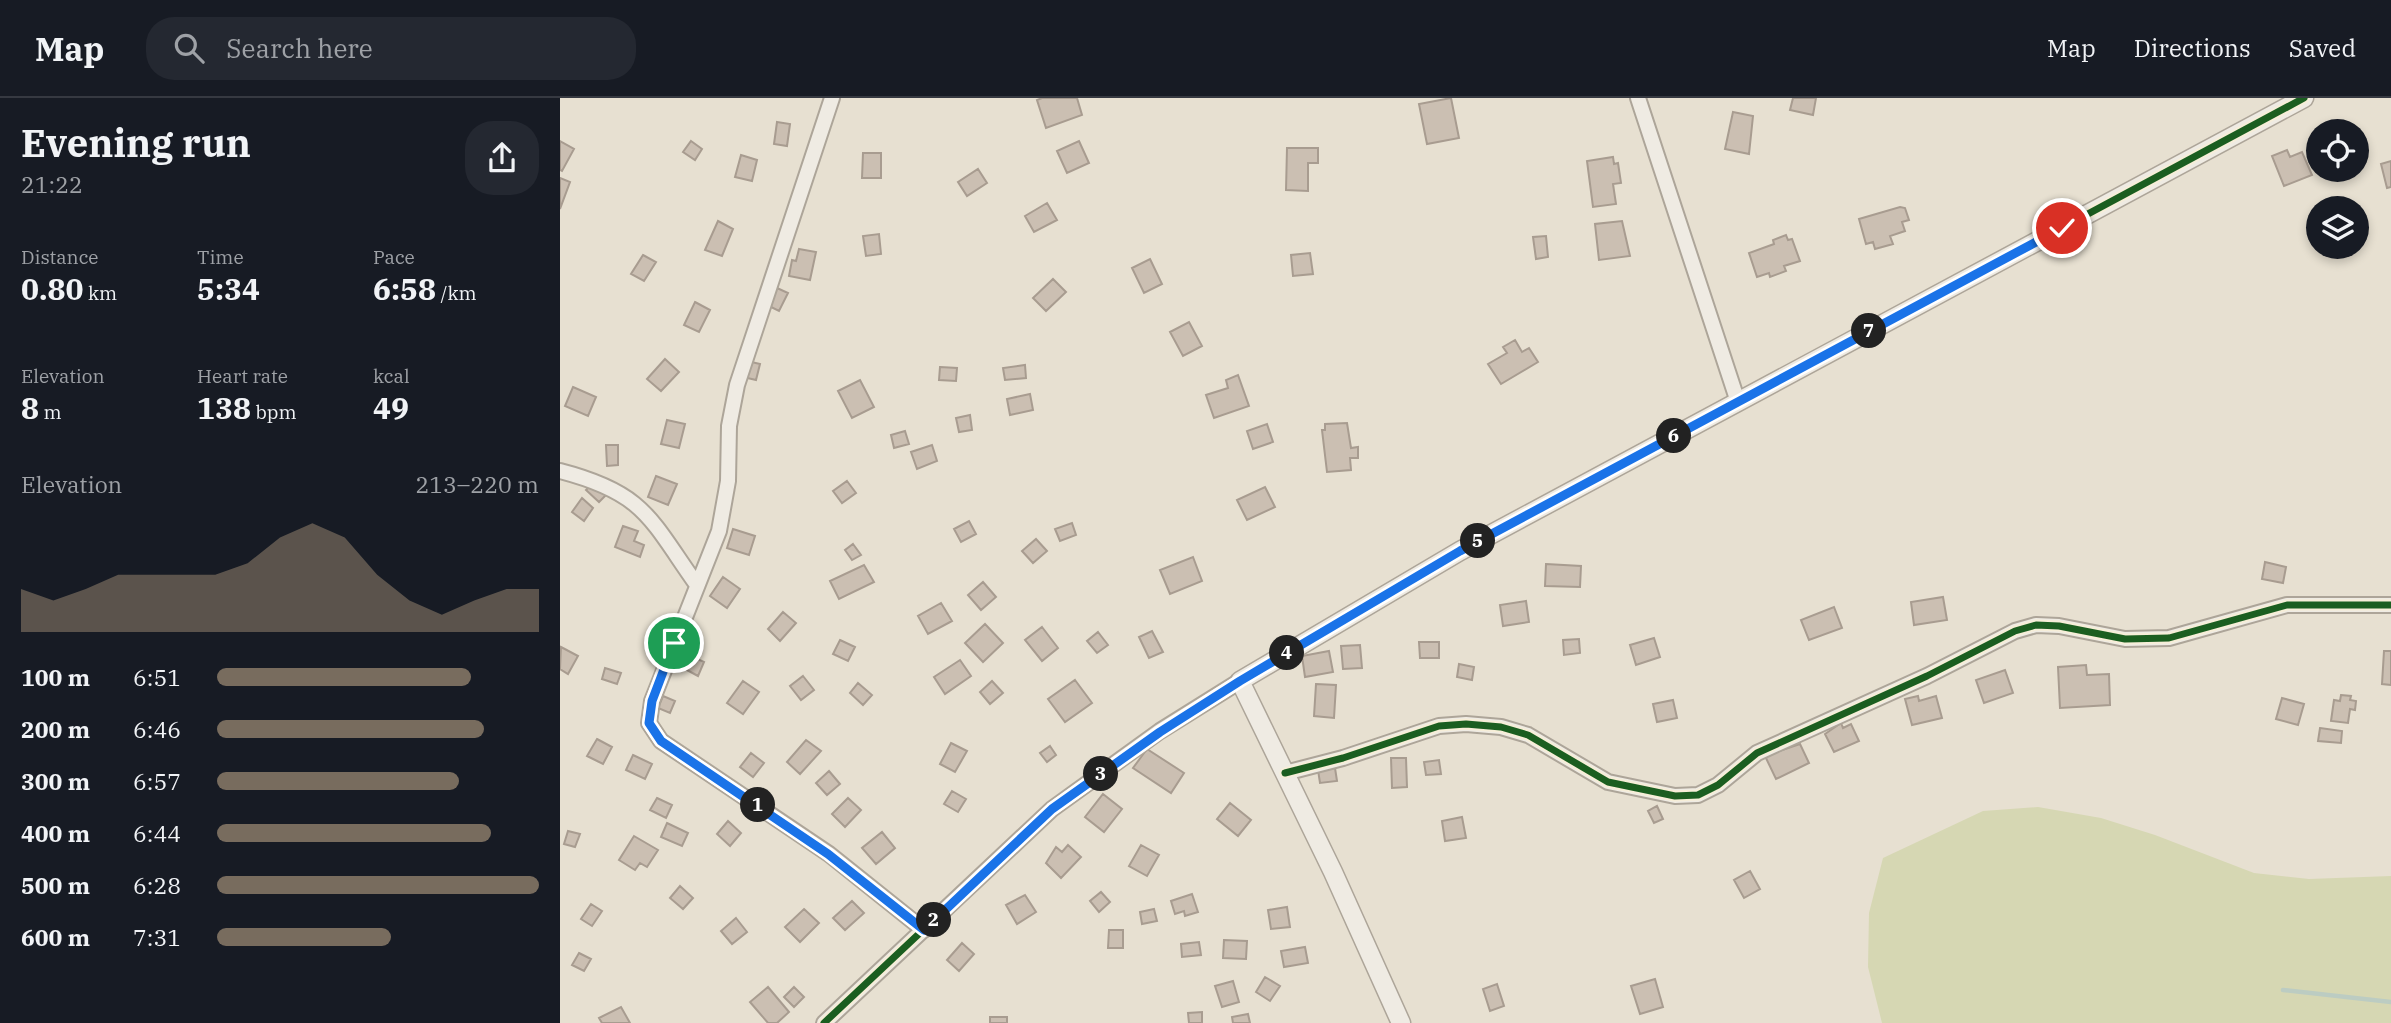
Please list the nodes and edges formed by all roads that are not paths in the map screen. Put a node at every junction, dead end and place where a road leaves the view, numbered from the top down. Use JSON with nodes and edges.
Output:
{"nodes":[{"id":1,"x":832,"y":98,"type":"edge"},
{"id":2,"x":1637,"y":98,"type":"edge"},
{"id":3,"x":2304,"y":98,"type":"edge"},
{"id":4,"x":1738,"y":402,"type":"junction"},
{"id":5,"x":560,"y":471,"type":"edge"},
{"id":6,"x":697,"y":585,"type":"junction"},
{"id":7,"x":2391,"y":604,"type":"edge"},
{"id":8,"x":1240,"y":681,"type":"junction"},
{"id":9,"x":1285,"y":773,"type":"junction"},
{"id":10,"x":924,"y":930,"type":"junction"},
{"id":11,"x":824,"y":1023,"type":"edge"},
{"id":12,"x":1401,"y":1023,"type":"edge"}],
"edges":[{"from":1,"to":6,"type":"street"},
{"from":2,"to":4,"type":"street"},
{"from":3,"to":4,"type":"street"},
{"from":4,"to":8,"type":"street"},
{"from":5,"to":6,"type":"street"},
{"from":6,"to":10,"type":"street"},
{"from":7,"to":9,"type":"street"},
{"from":8,"to":9,"type":"street"},
{"from":8,"to":10,"type":"street"},
{"from":9,"to":12,"type":"street"},
{"from":10,"to":11,"type":"street"}]}
